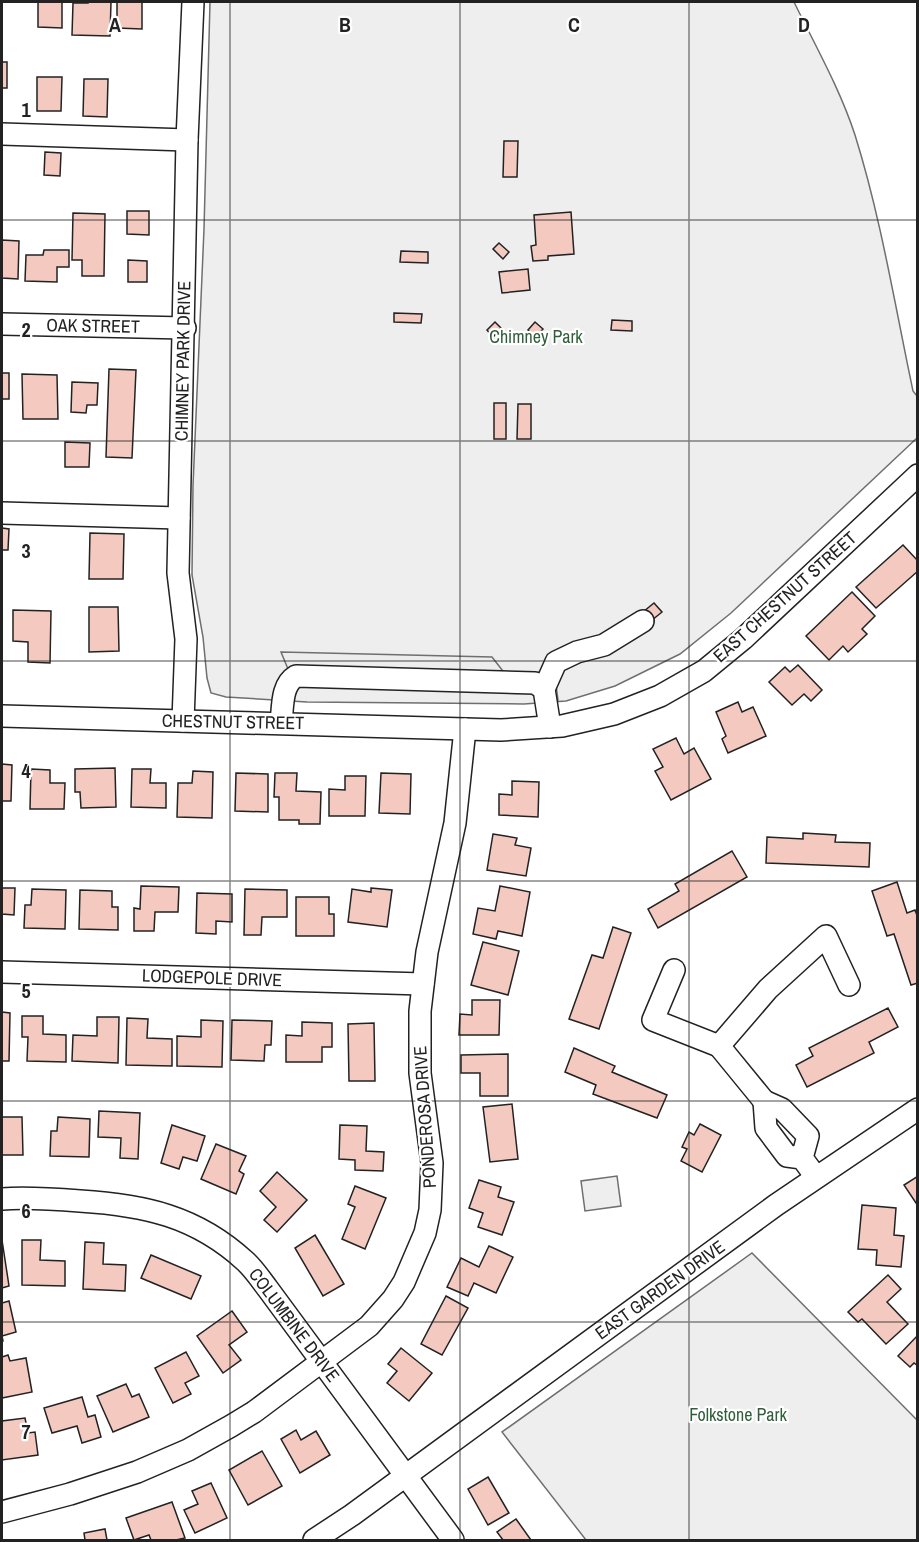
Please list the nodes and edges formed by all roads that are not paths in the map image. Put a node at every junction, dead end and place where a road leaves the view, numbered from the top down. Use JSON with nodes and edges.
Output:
{"nodes":[{"id":1,"x":194,"y":2,"type":"edge"},
{"id":2,"x":2,"y":134,"type":"edge"},
{"id":3,"x":188,"y":140,"type":"junction"},
{"id":4,"x":2,"y":324,"type":"edge"},
{"id":5,"x":184,"y":328,"type":"junction"},
{"id":6,"x":918,"y":475,"type":"edge"},
{"id":7,"x":2,"y":513,"type":"edge"},
{"id":8,"x":179,"y":519,"type":"junction"},
{"id":9,"x":643,"y":621,"type":"dead end"},
{"id":10,"x":544,"y":689,"type":"junction"},
{"id":11,"x":2,"y":716,"type":"edge"},
{"id":12,"x":183,"y":721,"type":"junction"},
{"id":13,"x":281,"y":723,"type":"junction"},
{"id":14,"x":550,"y":727,"type":"junction"},
{"id":15,"x":465,"y":729,"type":"junction"},
{"id":16,"x":674,"y":970,"type":"dead end"},
{"id":17,"x":2,"y":972,"type":"edge"},
{"id":18,"x":423,"y":984,"type":"junction"},
{"id":19,"x":849,"y":985,"type":"dead end"},
{"id":20,"x":719,"y":1046,"type":"junction"},
{"id":21,"x":918,"y":1109,"type":"edge"},
{"id":22,"x":816,"y":1177,"type":"junction"},
{"id":23,"x":2,"y":1199,"type":"edge"},
{"id":24,"x":322,"y":1361,"type":"junction"},
{"id":25,"x":405,"y":1475,"type":"junction"},
{"id":26,"x":2,"y":1512,"type":"edge"},
{"id":27,"x":314,"y":1540,"type":"edge"},
{"id":28,"x":453,"y":1540,"type":"edge"}],
"edges":[{"from":1,"to":3,"type":"street","name":"CHIMNEY PARK DRIVE"},
{"from":2,"to":3,"type":"street"},
{"from":3,"to":5,"type":"street","name":"CHIMNEY PARK DRIVE"},
{"from":4,"to":5,"type":"street","name":"OAK STREET"},
{"from":5,"to":8,"type":"street","name":"CHIMNEY PARK DRIVE"},
{"from":6,"to":14,"type":"street","name":"EAST CHESTNUT STREET"},
{"from":7,"to":8,"type":"street"},
{"from":8,"to":12,"type":"street","name":"CHIMNEY PARK DRIVE"},
{"from":9,"to":10,"type":"street"},
{"from":10,"to":13,"type":"street"},
{"from":10,"to":14,"type":"street"},
{"from":11,"to":12,"type":"street","name":"CHESTNUT STREET"},
{"from":12,"to":13,"type":"street","name":"CHESTNUT STREET"},
{"from":13,"to":15,"type":"street","name":"CHESTNUT STREET"},
{"from":14,"to":15,"type":"street","name":"EAST CHESTNUT STREET"},
{"from":15,"to":18,"type":"street","name":"PONDEROSA DRIVE"},
{"from":16,"to":20,"type":"street"},
{"from":17,"to":18,"type":"street","name":"LODGEPOLE DRIVE"},
{"from":18,"to":24,"type":"street","name":"PONDEROSA DRIVE"},
{"from":19,"to":20,"type":"street"},
{"from":20,"to":22,"type":"street"},
{"from":21,"to":22,"type":"street","name":"EAST GARDEN DRIVE"},
{"from":22,"to":25,"type":"street","name":"EAST GARDEN DRIVE"},
{"from":23,"to":24,"type":"street","name":"COLUMBINE DRIVE"},
{"from":24,"to":25,"type":"street","name":"COLUMBINE DRIVE"},
{"from":24,"to":26,"type":"street","name":"PONDEROSA DRIVE"},
{"from":25,"to":27,"type":"street","name":"EAST GARDEN DRIVE"},
{"from":25,"to":28,"type":"street","name":"COLUMBINE DRIVE"}]}
